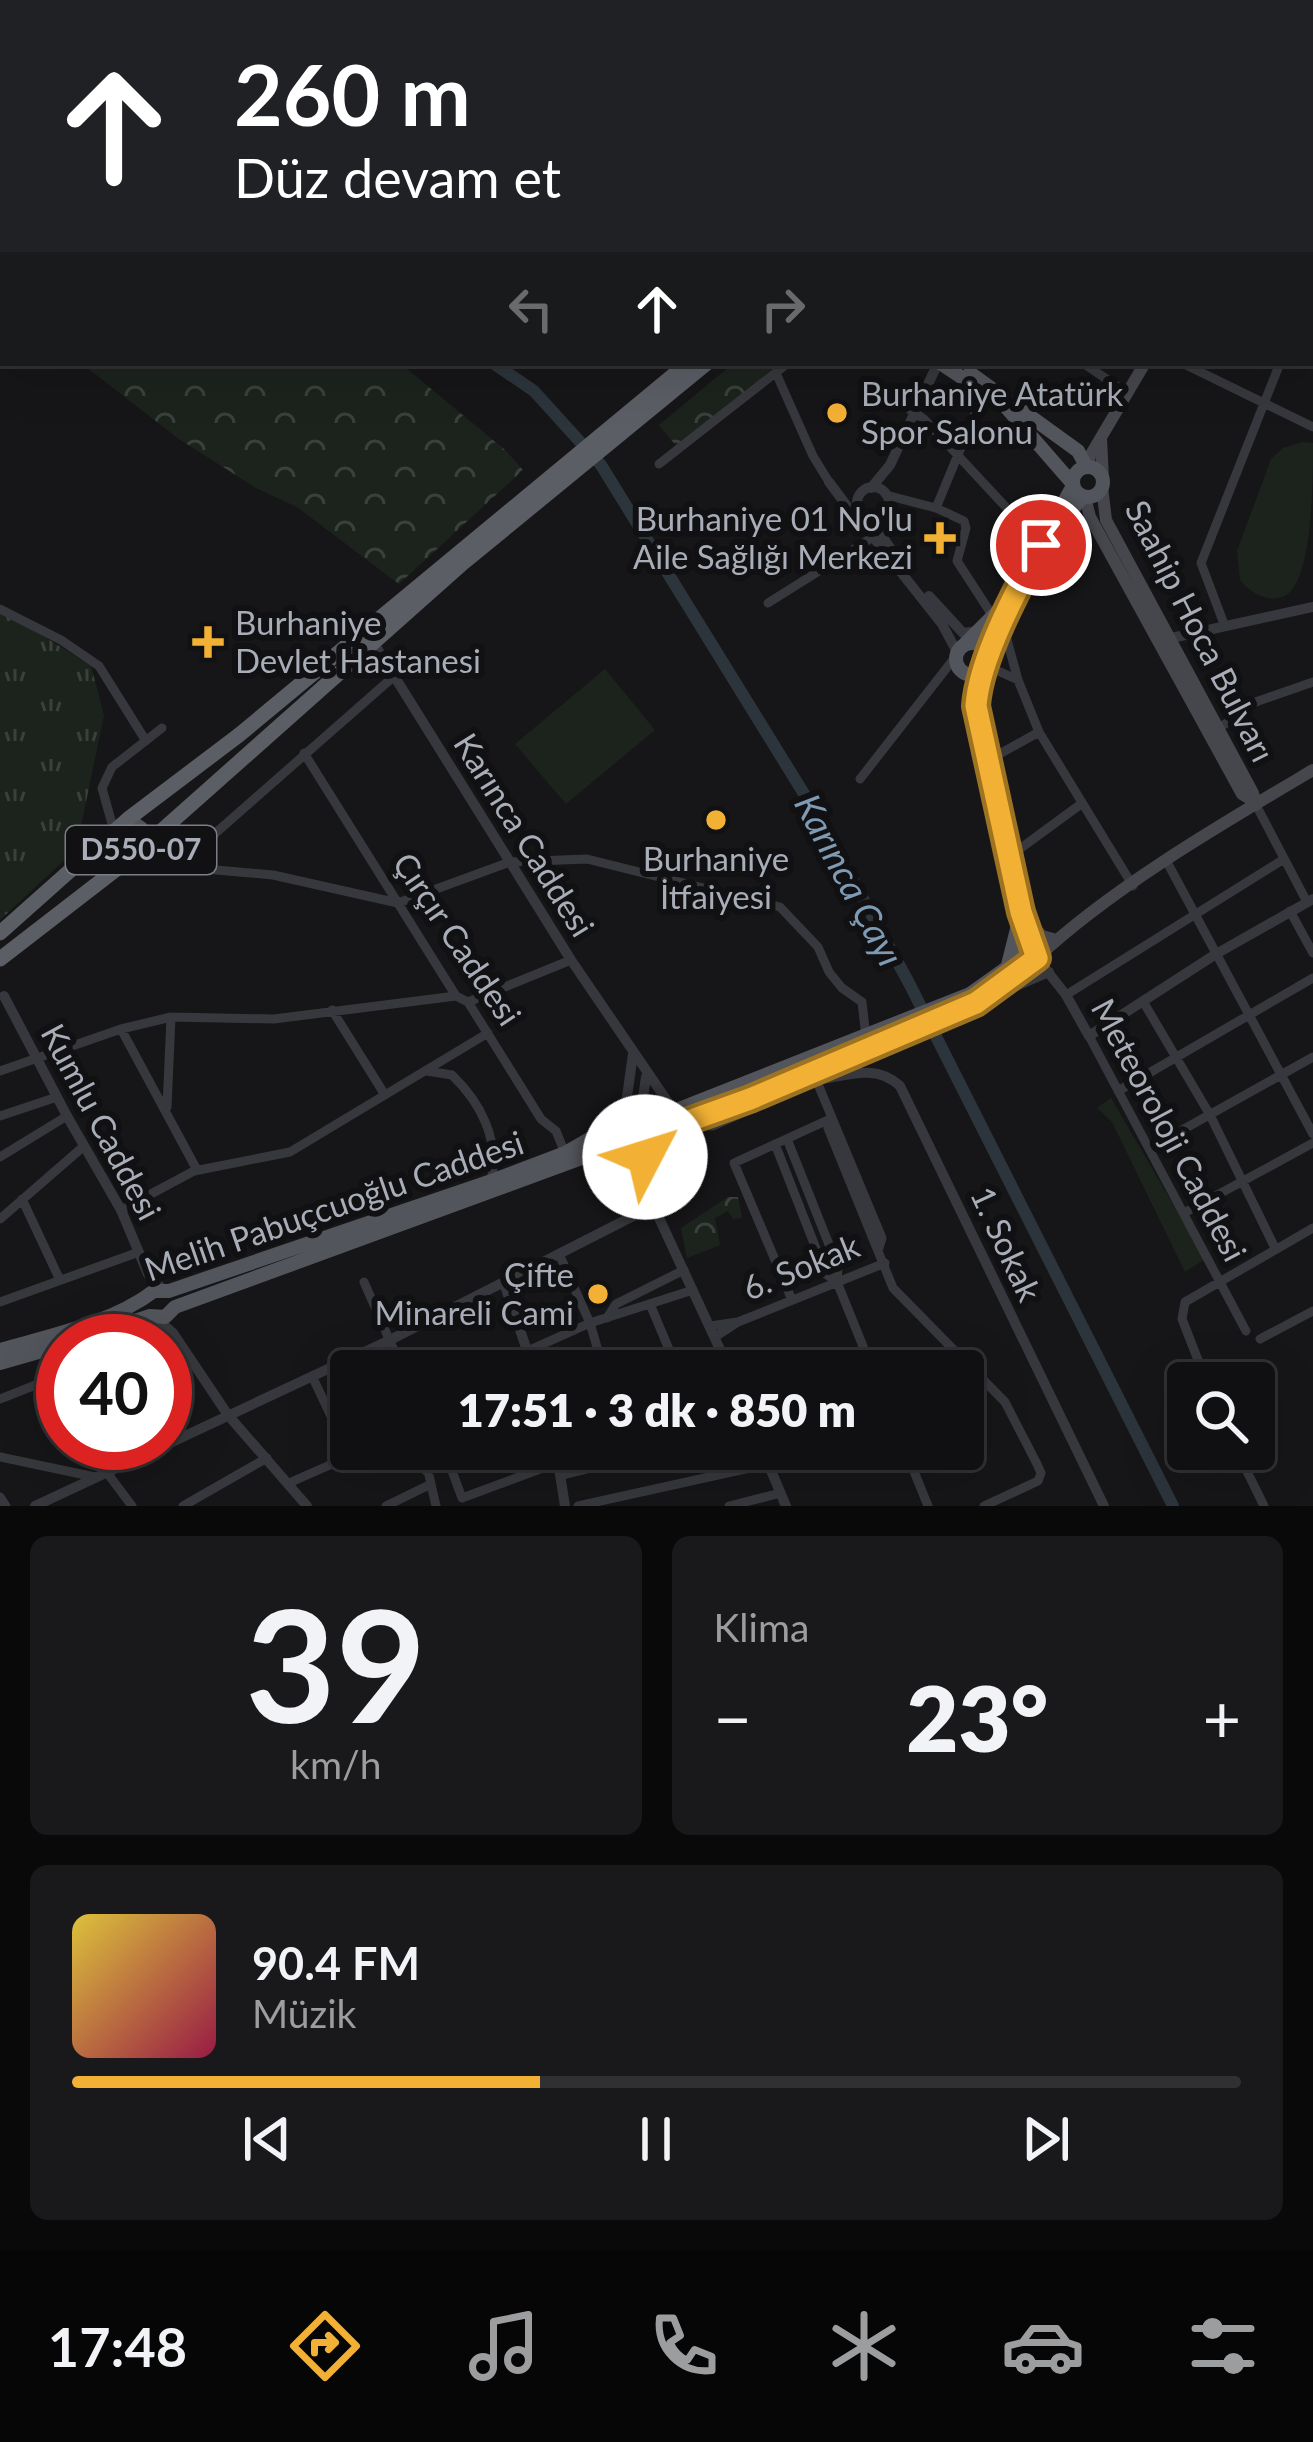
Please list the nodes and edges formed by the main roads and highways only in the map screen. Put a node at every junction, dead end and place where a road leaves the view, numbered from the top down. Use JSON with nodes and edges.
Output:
{"nodes":[{"id":1,"x":685,"y":366,"type":"edge"},
{"id":2,"x":703,"y":366,"type":"edge"},
{"id":3,"x":943,"y":366,"type":"edge"},
{"id":4,"x":960,"y":366,"type":"edge"},
{"id":5,"x":1143,"y":366,"type":"edge"},
{"id":6,"x":629,"y":420,"type":"junction"},
{"id":7,"x":1102,"y":437,"type":"junction"},
{"id":8,"x":1087,"y":466,"type":"junction"},
{"id":9,"x":1102,"y":483,"type":"junction"},
{"id":10,"x":547,"y":487,"type":"junction"},
{"id":11,"x":1078,"y":491,"type":"junction"},
{"id":12,"x":998,"y":621,"type":"junction"},
{"id":13,"x":959,"y":656,"type":"junction"},
{"id":14,"x":987,"y":666,"type":"junction"},
{"id":15,"x":976,"y":721,"type":"junction"},
{"id":16,"x":271,"y":723,"type":"junction"},
{"id":17,"x":1313,"y":770,"type":"edge"},
{"id":18,"x":1254,"y":802,"type":"junction"},
{"id":19,"x":128,"y":819,"type":"junction"},
{"id":20,"x":114,"y":831,"type":"junction"},
{"id":21,"x":150,"y":842,"type":"junction"},
{"id":22,"x":132,"y":857,"type":"junction"},
{"id":23,"x":1021,"y":912,"type":"junction"},
{"id":24,"x":0,"y":933,"type":"edge"},
{"id":25,"x":1057,"y":940,"type":"junction"},
{"id":26,"x":1035,"y":954,"type":"junction"},
{"id":27,"x":0,"y":959,"type":"edge"},
{"id":28,"x":1006,"y":970,"type":"junction"},
{"id":29,"x":973,"y":998,"type":"junction"},
{"id":30,"x":877,"y":1037,"type":"junction"},
{"id":31,"x":644,"y":1112,"type":"junction"},
{"id":32,"x":678,"y":1118,"type":"junction"},
{"id":33,"x":613,"y":1126,"type":"junction"},
{"id":34,"x":650,"y":1142,"type":"junction"},
{"id":35,"x":625,"y":1149,"type":"junction"},
{"id":36,"x":159,"y":1304,"type":"junction"},
{"id":37,"x":136,"y":1314,"type":"edge"},
{"id":38,"x":0,"y":1350,"type":"edge"},
{"id":39,"x":36,"y":1353,"type":"edge"},
{"id":40,"x":0,"y":1363,"type":"edge"}],
"edges":[{"from":1,"to":6,"type":"highway","number":"D550-07"},
{"from":2,"to":6,"type":"highway","number":"D550-07"},
{"from":3,"to":11,"type":"main road","name":"Saahip Hoca Bulvarı"},
{"from":4,"to":8,"type":"main road"},
{"from":5,"to":7,"type":"main road"},
{"from":6,"to":10,"type":"highway","number":"D550-07"},
{"from":7,"to":8,"type":"main road"},
{"from":7,"to":9,"type":"main road","name":"Saahip Hoca Bulvarı"},
{"from":8,"to":9,"type":"main road"},
{"from":8,"to":11,"type":"main road"},
{"from":9,"to":11,"type":"main road"},
{"from":9,"to":18,"type":"main road","name":"Saahip Hoca Bulvarı"},
{"from":10,"to":16,"type":"highway","number":"D550-07"},
{"from":10,"to":16,"type":"highway","number":"D550-07"},
{"from":11,"to":12,"type":"main road"},
{"from":11,"to":18,"type":"main road","name":"Saahip Hoca Bulvarı"},
{"from":12,"to":13,"type":"main road"},
{"from":12,"to":14,"type":"main road"},
{"from":13,"to":14,"type":"main road"},
{"from":13,"to":14,"type":"main road"},
{"from":13,"to":15,"type":"main road"},
{"from":14,"to":15,"type":"main road"},
{"from":15,"to":23,"type":"main road"},
{"from":16,"to":19,"type":"highway","number":"D550-07"},
{"from":16,"to":21,"type":"highway","number":"D550-07"},
{"from":17,"to":18,"type":"main road"},
{"from":18,"to":25,"type":"main road"},
{"from":19,"to":20,"type":"highway","number":"D550-07"},
{"from":19,"to":21,"type":"main road"},
{"from":20,"to":22,"type":"main road"},
{"from":20,"to":24,"type":"highway","number":"D550-07"},
{"from":21,"to":22,"type":"highway","number":"D550-07"},
{"from":22,"to":27,"type":"highway","number":"D550-07"},
{"from":23,"to":25,"type":"main road"},
{"from":23,"to":26,"type":"main road"},
{"from":23,"to":28,"type":"main road"},
{"from":25,"to":26,"type":"main road"},
{"from":26,"to":28,"type":"main road"},
{"from":26,"to":29,"type":"main road"},
{"from":28,"to":29,"type":"main road"},
{"from":29,"to":30,"type":"main road"},
{"from":30,"to":32,"type":"main road"},
{"from":30,"to":32,"type":"main road"},
{"from":31,"to":32,"type":"main road"},
{"from":31,"to":33,"type":"main road"},
{"from":31,"to":34,"type":"main road"},
{"from":32,"to":34,"type":"main road"},
{"from":33,"to":35,"type":"main road"},
{"from":33,"to":36,"type":"main road","name":"Melih Pabuçcuoğlu Caddesi"},
{"from":34,"to":35,"type":"main road"},
{"from":35,"to":36,"type":"main road","name":"Melih Pabuçcuoğlu Caddesi"},
{"from":36,"to":37,"type":"main road","name":"Melih Pabuçcuoğlu Caddesi"},
{"from":36,"to":38,"type":"main road","name":"Melih Pabuçcuoğlu Caddesi"},
{"from":39,"to":40,"type":"main road"}]}
